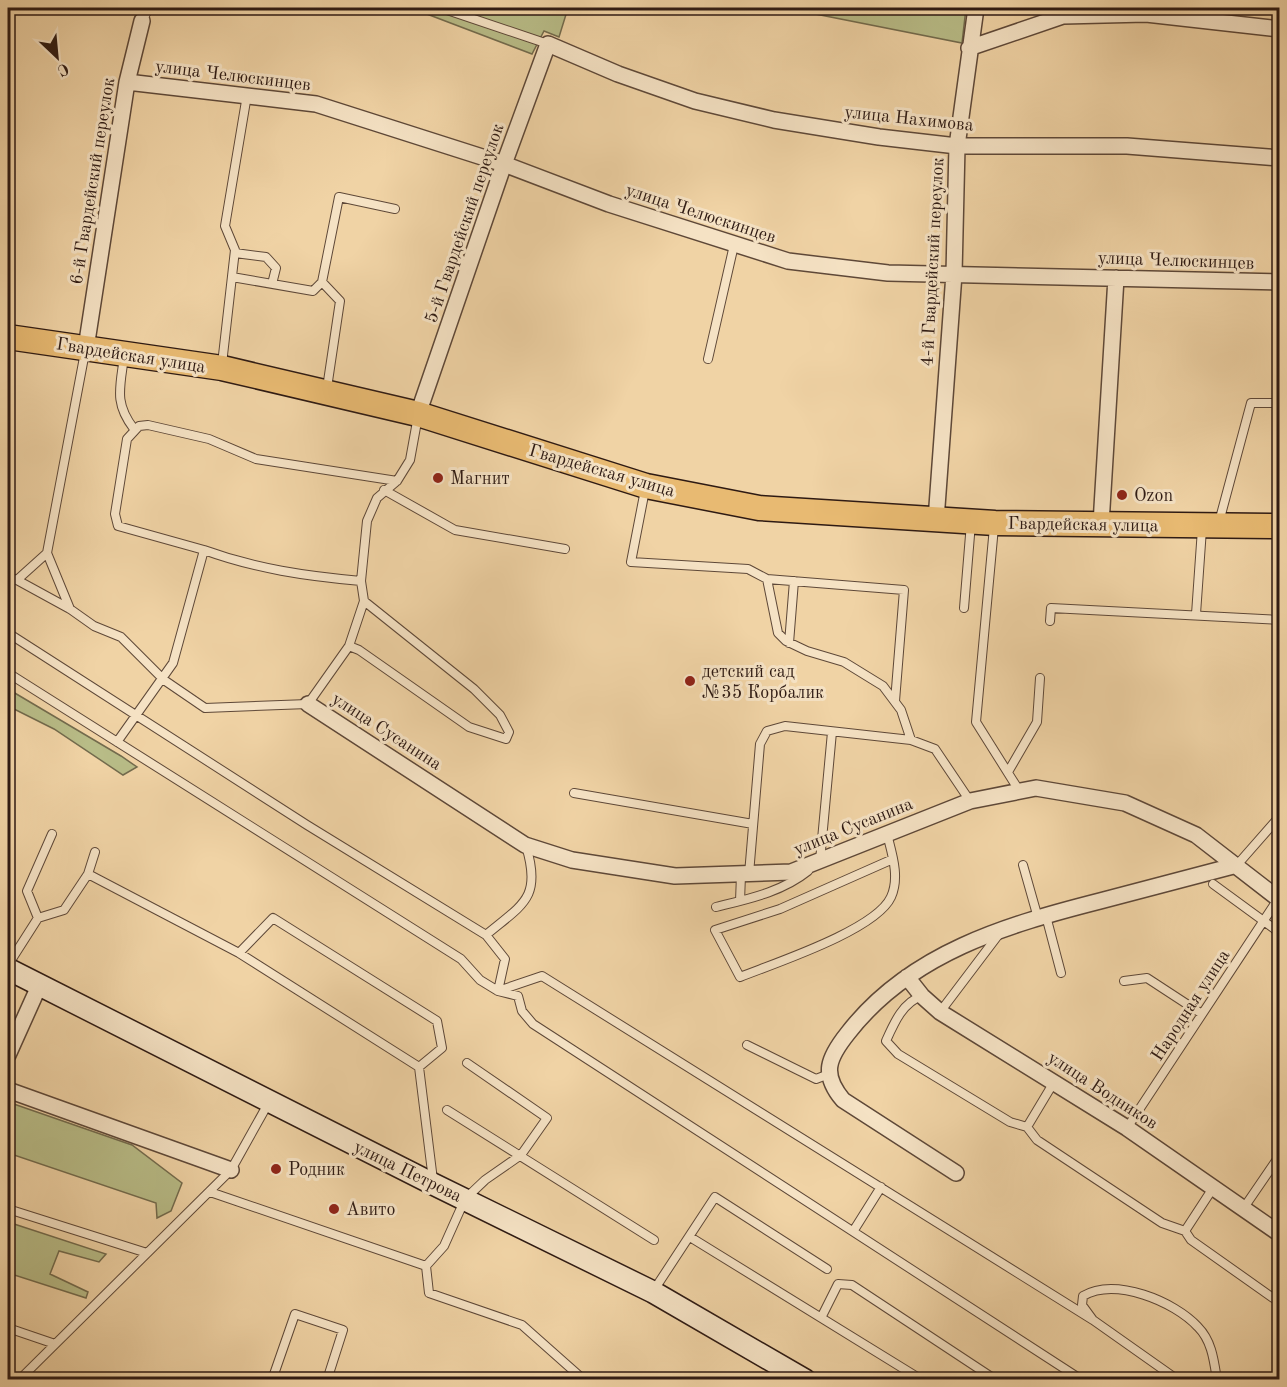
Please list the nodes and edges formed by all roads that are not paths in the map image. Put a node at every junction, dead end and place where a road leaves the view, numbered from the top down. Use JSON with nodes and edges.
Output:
{"nodes":[{"id":1,"x":441,"y":8,"type":"edge"},
{"id":2,"x":976,"y":8,"type":"edge"},
{"id":3,"x":146,"y":14,"type":"edge"},
{"id":4,"x":1280,"y":29,"type":"edge"},
{"id":5,"x":548,"y":44,"type":"junction"},
{"id":6,"x":969,"y":48,"type":"junction"},
{"id":7,"x":127,"y":82,"type":"junction"},
{"id":8,"x":247,"y":95,"type":"junction"},
{"id":9,"x":957,"y":146,"type":"junction"},
{"id":10,"x":1280,"y":158,"type":"edge"},
{"id":11,"x":504,"y":164,"type":"junction"},
{"id":12,"x":395,"y":209,"type":"dead end"},
{"id":13,"x":734,"y":245,"type":"junction"},
{"id":14,"x":235,"y":253,"type":"junction"},
{"id":15,"x":954,"y":274,"type":"junction"},
{"id":16,"x":232,"y":277,"type":"junction"},
{"id":17,"x":1116,"y":278,"type":"junction"},
{"id":18,"x":322,"y":282,"type":"junction"},
{"id":19,"x":1280,"y":282,"type":"edge"},
{"id":20,"x":272,"y":284,"type":"junction"},
{"id":21,"x":8,"y":337,"type":"edge"},
{"id":22,"x":86,"y":348,"type":"junction"},
{"id":23,"x":124,"y":353,"type":"junction"},
{"id":24,"x":708,"y":359,"type":"dead end"},
{"id":25,"x":222,"y":369,"type":"junction"},
{"id":26,"x":326,"y":393,"type":"junction"},
{"id":27,"x":1280,"y":403,"type":"edge"},
{"id":28,"x":418,"y":414,"type":"junction"},
{"id":29,"x":134,"y":429,"type":"junction"},
{"id":30,"x":397,"y":481,"type":"junction"},
{"id":31,"x":646,"y":486,"type":"junction"},
{"id":32,"x":384,"y":490,"type":"junction"},
{"id":33,"x":936,"y":520,"type":"junction"},
{"id":34,"x":983,"y":522,"type":"junction"},
{"id":35,"x":1101,"y":524,"type":"junction"},
{"id":36,"x":1280,"y":526,"type":"edge"},
{"id":37,"x":1210,"y":527,"type":"junction"},
{"id":38,"x":204,"y":549,"type":"junction"},
{"id":39,"x":565,"y":549,"type":"dead end"},
{"id":40,"x":47,"y":553,"type":"junction"},
{"id":41,"x":8,"y":578,"type":"edge"},
{"id":42,"x":767,"y":579,"type":"junction"},
{"id":43,"x":17,"y":580,"type":"junction"},
{"id":44,"x":361,"y":581,"type":"junction"},
{"id":45,"x":794,"y":581,"type":"junction"},
{"id":46,"x":364,"y":601,"type":"junction"},
{"id":47,"x":964,"y":608,"type":"dead end"},
{"id":48,"x":70,"y":609,"type":"junction"},
{"id":49,"x":1196,"y":614,"type":"junction"},
{"id":50,"x":1280,"y":620,"type":"edge"},
{"id":51,"x":1050,"y":621,"type":"dead end"},
{"id":52,"x":8,"y":633,"type":"edge"},
{"id":53,"x":789,"y":643,"type":"junction"},
{"id":54,"x":349,"y":646,"type":"junction"},
{"id":55,"x":8,"y":673,"type":"edge"},
{"id":56,"x":1040,"y":678,"type":"dead end"},
{"id":57,"x":164,"y":680,"type":"junction"},
{"id":58,"x":895,"y":701,"type":"junction"},
{"id":59,"x":308,"y":704,"type":"junction"},
{"id":60,"x":137,"y":714,"type":"junction"},
{"id":61,"x":832,"y":732,"type":"junction"},
{"id":62,"x":911,"y":740,"type":"junction"},
{"id":63,"x":117,"y":742,"type":"junction"},
{"id":64,"x":1008,"y":772,"type":"junction"},
{"id":65,"x":574,"y":793,"type":"dead end"},
{"id":66,"x":1021,"y":793,"type":"junction"},
{"id":67,"x":970,"y":801,"type":"junction"},
{"id":68,"x":1280,"y":816,"type":"edge"},
{"id":69,"x":753,"y":824,"type":"junction"},
{"id":70,"x":52,"y":834,"type":"dead end"},
{"id":71,"x":887,"y":834,"type":"junction"},
{"id":72,"x":525,"y":845,"type":"junction"},
{"id":73,"x":94,"y":852,"type":"dead end"},
{"id":74,"x":893,"y":859,"type":"junction"},
{"id":75,"x":821,"y":860,"type":"junction"},
{"id":76,"x":1023,"y":865,"type":"dead end"},
{"id":77,"x":1237,"y":866,"type":"junction"},
{"id":78,"x":88,"y":874,"type":"junction"},
{"id":79,"x":745,"y":875,"type":"junction"},
{"id":80,"x":1213,"y":884,"type":"dead end"},
{"id":81,"x":1279,"y":900,"type":"edge"},
{"id":82,"x":740,"y":901,"type":"junction"},
{"id":83,"x":716,"y":907,"type":"dead end"},
{"id":84,"x":1042,"y":917,"type":"junction"},
{"id":85,"x":39,"y":918,"type":"junction"},
{"id":86,"x":1264,"y":921,"type":"junction"},
{"id":87,"x":1003,"y":928,"type":"junction"},
{"id":88,"x":1280,"y":933,"type":"edge"},
{"id":89,"x":486,"y":935,"type":"junction"},
{"id":90,"x":239,"y":953,"type":"junction"},
{"id":91,"x":8,"y":967,"type":"edge"},
{"id":92,"x":1061,"y":973,"type":"dead end"},
{"id":93,"x":908,"y":977,"type":"junction"},
{"id":94,"x":1124,"y":981,"type":"dead end"},
{"id":95,"x":39,"y":986,"type":"junction"},
{"id":96,"x":498,"y":991,"type":"junction"},
{"id":97,"x":922,"y":996,"type":"junction"},
{"id":98,"x":940,"y":1012,"type":"junction"},
{"id":99,"x":1202,"y":1014,"type":"junction"},
{"id":100,"x":747,"y":1045,"type":"dead end"},
{"id":101,"x":8,"y":1055,"type":"edge"},
{"id":102,"x":467,"y":1063,"type":"dead end"},
{"id":103,"x":419,"y":1067,"type":"junction"},
{"id":104,"x":829,"y":1074,"type":"junction"},
{"id":105,"x":1055,"y":1081,"type":"junction"},
{"id":106,"x":8,"y":1090,"type":"edge"},
{"id":107,"x":270,"y":1101,"type":"junction"},
{"id":108,"x":447,"y":1110,"type":"dead end"},
{"id":109,"x":1027,"y":1127,"type":"junction"},
{"id":110,"x":1128,"y":1128,"type":"junction"},
{"id":111,"x":521,"y":1155,"type":"junction"},
{"id":112,"x":1280,"y":1155,"type":"edge"},
{"id":113,"x":231,"y":1170,"type":"junction"},
{"id":114,"x":956,"y":1173,"type":"dead end"},
{"id":115,"x":434,"y":1184,"type":"junction"},
{"id":116,"x":881,"y":1187,"type":"junction"},
{"id":117,"x":1213,"y":1188,"type":"junction"},
{"id":118,"x":210,"y":1192,"type":"junction"},
{"id":119,"x":465,"y":1200,"type":"junction"},
{"id":120,"x":8,"y":1209,"type":"edge"},
{"id":121,"x":1243,"y":1209,"type":"junction"},
{"id":122,"x":854,"y":1230,"type":"junction"},
{"id":123,"x":1185,"y":1230,"type":"junction"},
{"id":124,"x":1280,"y":1234,"type":"edge"},
{"id":125,"x":690,"y":1238,"type":"junction"},
{"id":126,"x":654,"y":1240,"type":"dead end"},
{"id":127,"x":147,"y":1253,"type":"junction"},
{"id":128,"x":426,"y":1266,"type":"junction"},
{"id":129,"x":827,"y":1269,"type":"dead end"},
{"id":130,"x":653,"y":1292,"type":"junction"},
{"id":131,"x":1280,"y":1298,"type":"edge"},
{"id":132,"x":822,"y":1316,"type":"junction"},
{"id":133,"x":1094,"y":1320,"type":"junction"},
{"id":134,"x":8,"y":1328,"type":"edge"},
{"id":135,"x":55,"y":1344,"type":"junction"},
{"id":136,"x":18,"y":1380,"type":"edge"},
{"id":137,"x":272,"y":1380,"type":"edge"},
{"id":138,"x":327,"y":1380,"type":"edge"},
{"id":139,"x":584,"y":1380,"type":"edge"},
{"id":140,"x":805,"y":1380,"type":"edge"},
{"id":141,"x":922,"y":1380,"type":"edge"},
{"id":142,"x":996,"y":1380,"type":"edge"},
{"id":143,"x":1082,"y":1380,"type":"edge"},
{"id":144,"x":1178,"y":1380,"type":"edge"},
{"id":145,"x":1217,"y":1380,"type":"edge"}],
"edges":[{"from":1,"to":5,"type":"lane"},
{"from":2,"to":6,"type":"street","name":"4-й Гвардейский переулок"},
{"from":3,"to":7,"type":"street","name":"6-й Гвардейский переулок"},
{"from":4,"to":6,"type":"street"},
{"from":5,"to":9,"type":"street","name":"улица Нахимова"},
{"from":5,"to":11,"type":"street","name":"5-й Гвардейский переулок"},
{"from":6,"to":9,"type":"street","name":"4-й Гвардейский переулок"},
{"from":7,"to":8,"type":"street","name":"улица Челюскинцев"},
{"from":7,"to":22,"type":"street","name":"6-й Гвардейский переулок"},
{"from":8,"to":11,"type":"street","name":"улица Челюскинцев"},
{"from":8,"to":14,"type":"lane"},
{"from":9,"to":10,"type":"street","name":"улица Нахимова"},
{"from":9,"to":15,"type":"street","name":"4-й Гвардейский переулок"},
{"from":11,"to":13,"type":"street","name":"улица Челюскинцев"},
{"from":11,"to":28,"type":"street","name":"5-й Гвардейский переулок"},
{"from":12,"to":18,"type":"lane"},
{"from":13,"to":15,"type":"street","name":"улица Челюскинцев"},
{"from":13,"to":24,"type":"lane"},
{"from":14,"to":16,"type":"lane"},
{"from":14,"to":20,"type":"lane"},
{"from":15,"to":17,"type":"street","name":"улица Челюскинцев"},
{"from":15,"to":33,"type":"street","name":"4-й Гвардейский переулок"},
{"from":16,"to":20,"type":"lane"},
{"from":16,"to":25,"type":"lane"},
{"from":17,"to":19,"type":"street","name":"улица Челюскинцев"},
{"from":17,"to":35,"type":"street"},
{"from":18,"to":20,"type":"lane"},
{"from":18,"to":26,"type":"lane"},
{"from":21,"to":22,"type":"main road","name":"Гвардейская улица"},
{"from":22,"to":23,"type":"main road","name":"Гвардейская улица"},
{"from":22,"to":40,"type":"lane"},
{"from":23,"to":25,"type":"main road","name":"Гвардейская улица"},
{"from":23,"to":29,"type":"lane"},
{"from":25,"to":26,"type":"main road","name":"Гвардейская улица"},
{"from":26,"to":28,"type":"main road","name":"Гвардейская улица"},
{"from":27,"to":37,"type":"lane"},
{"from":28,"to":30,"type":"lane"},
{"from":28,"to":31,"type":"main road","name":"Гвардейская улица"},
{"from":29,"to":30,"type":"lane"},
{"from":29,"to":38,"type":"lane"},
{"from":30,"to":32,"type":"lane"},
{"from":31,"to":33,"type":"main road","name":"Гвардейская улица"},
{"from":31,"to":42,"type":"lane"},
{"from":32,"to":39,"type":"lane"},
{"from":32,"to":44,"type":"lane"},
{"from":33,"to":34,"type":"main road","name":"Гвардейская улица"},
{"from":34,"to":35,"type":"main road","name":"Гвардейская улица"},
{"from":34,"to":47,"type":"lane"},
{"from":34,"to":64,"type":"lane"},
{"from":35,"to":37,"type":"main road","name":"Гвардейская улица"},
{"from":36,"to":37,"type":"main road","name":"Гвардейская улица"},
{"from":37,"to":49,"type":"lane"},
{"from":38,"to":44,"type":"lane"},
{"from":38,"to":57,"type":"lane"},
{"from":40,"to":43,"type":"lane"},
{"from":40,"to":48,"type":"lane"},
{"from":41,"to":43,"type":"lane"},
{"from":42,"to":45,"type":"lane"},
{"from":42,"to":53,"type":"lane"},
{"from":43,"to":48,"type":"lane"},
{"from":44,"to":46,"type":"lane"},
{"from":45,"to":53,"type":"lane"},
{"from":45,"to":58,"type":"lane"},
{"from":46,"to":54,"type":"lane"},
{"from":46,"to":54,"type":"lane"},
{"from":48,"to":57,"type":"lane"},
{"from":49,"to":50,"type":"lane"},
{"from":49,"to":51,"type":"lane"},
{"from":52,"to":60,"type":"lane"},
{"from":53,"to":58,"type":"lane"},
{"from":54,"to":59,"type":"lane"},
{"from":55,"to":63,"type":"lane"},
{"from":56,"to":64,"type":"lane"},
{"from":57,"to":59,"type":"lane"},
{"from":57,"to":60,"type":"lane"},
{"from":58,"to":62,"type":"lane"},
{"from":59,"to":72,"type":"street","name":"улица Сусанина"},
{"from":60,"to":63,"type":"lane"},
{"from":60,"to":89,"type":"lane"},
{"from":61,"to":62,"type":"lane"},
{"from":61,"to":69,"type":"lane"},
{"from":61,"to":75,"type":"lane"},
{"from":62,"to":67,"type":"lane"},
{"from":63,"to":96,"type":"lane"},
{"from":64,"to":66,"type":"lane"},
{"from":65,"to":69,"type":"lane"},
{"from":66,"to":67,"type":"street","name":"улица Сусанина"},
{"from":66,"to":77,"type":"street","name":"улица Сусанина"},
{"from":67,"to":71,"type":"street","name":"улица Сусанина"},
{"from":68,"to":77,"type":"lane"},
{"from":69,"to":79,"type":"lane"},
{"from":70,"to":85,"type":"lane"},
{"from":71,"to":74,"type":"lane"},
{"from":71,"to":75,"type":"street","name":"улица Сусанина"},
{"from":72,"to":79,"type":"street","name":"улица Сусанина"},
{"from":72,"to":89,"type":"lane"},
{"from":73,"to":78,"type":"lane"},
{"from":74,"to":74,"type":"lane"},
{"from":75,"to":79,"type":"street","name":"улица Сусанина"},
{"from":75,"to":82,"type":"lane"},
{"from":76,"to":84,"type":"lane"},
{"from":77,"to":81,"type":"street","name":"улица Сусанина"},
{"from":77,"to":84,"type":"street"},
{"from":78,"to":85,"type":"lane"},
{"from":78,"to":90,"type":"lane"},
{"from":79,"to":82,"type":"lane"},
{"from":80,"to":86,"type":"lane"},
{"from":81,"to":86,"type":"lane","name":"Народная улица"},
{"from":82,"to":83,"type":"lane"},
{"from":84,"to":87,"type":"street"},
{"from":84,"to":92,"type":"lane"},
{"from":85,"to":91,"type":"lane"},
{"from":86,"to":88,"type":"lane"},
{"from":86,"to":99,"type":"lane","name":"Народная улица"},
{"from":87,"to":93,"type":"street"},
{"from":87,"to":98,"type":"lane"},
{"from":89,"to":96,"type":"lane"},
{"from":90,"to":103,"type":"lane"},
{"from":90,"to":103,"type":"lane"},
{"from":91,"to":95,"type":"street","name":"улица Петрова"},
{"from":93,"to":97,"type":"street","name":"улица Водников"},
{"from":93,"to":104,"type":"street"},
{"from":94,"to":99,"type":"lane"},
{"from":95,"to":101,"type":"street"},
{"from":95,"to":107,"type":"street","name":"улица Петрова"},
{"from":96,"to":116,"type":"lane"},
{"from":96,"to":122,"type":"lane"},
{"from":97,"to":98,"type":"street","name":"улица Водников"},
{"from":97,"to":109,"type":"lane"},
{"from":98,"to":105,"type":"street","name":"улица Водников"},
{"from":99,"to":110,"type":"lane","name":"Народная улица"},
{"from":100,"to":104,"type":"lane"},
{"from":102,"to":111,"type":"lane"},
{"from":103,"to":115,"type":"lane"},
{"from":104,"to":114,"type":"street"},
{"from":105,"to":109,"type":"lane"},
{"from":105,"to":110,"type":"street","name":"улица Водников"},
{"from":106,"to":113,"type":"street"},
{"from":107,"to":113,"type":"lane"},
{"from":107,"to":115,"type":"street","name":"улица Петрова"},
{"from":108,"to":111,"type":"lane"},
{"from":109,"to":123,"type":"lane"},
{"from":110,"to":117,"type":"street","name":"улица Водников"},
{"from":111,"to":119,"type":"lane"},
{"from":111,"to":126,"type":"lane"},
{"from":112,"to":121,"type":"lane"},
{"from":113,"to":118,"type":"lane"},
{"from":115,"to":119,"type":"street","name":"улица Петрова"},
{"from":116,"to":122,"type":"lane"},
{"from":116,"to":133,"type":"lane"},
{"from":117,"to":121,"type":"street","name":"улица Водников"},
{"from":117,"to":123,"type":"lane"},
{"from":118,"to":127,"type":"lane"},
{"from":118,"to":128,"type":"lane"},
{"from":119,"to":128,"type":"lane"},
{"from":119,"to":130,"type":"street","name":"улица Петрова"},
{"from":120,"to":127,"type":"lane"},
{"from":121,"to":124,"type":"street","name":"улица Водников"},
{"from":122,"to":143,"type":"lane"},
{"from":123,"to":131,"type":"lane"},
{"from":125,"to":129,"type":"lane"},
{"from":125,"to":130,"type":"lane"},
{"from":125,"to":132,"type":"lane"},
{"from":127,"to":135,"type":"lane"},
{"from":128,"to":139,"type":"lane"},
{"from":130,"to":140,"type":"street","name":"улица Петрова"},
{"from":132,"to":141,"type":"lane"},
{"from":132,"to":142,"type":"lane"},
{"from":133,"to":144,"type":"lane"},
{"from":133,"to":145,"type":"lane"},
{"from":134,"to":135,"type":"lane"},
{"from":135,"to":136,"type":"lane"},
{"from":137,"to":138,"type":"lane"}]}
